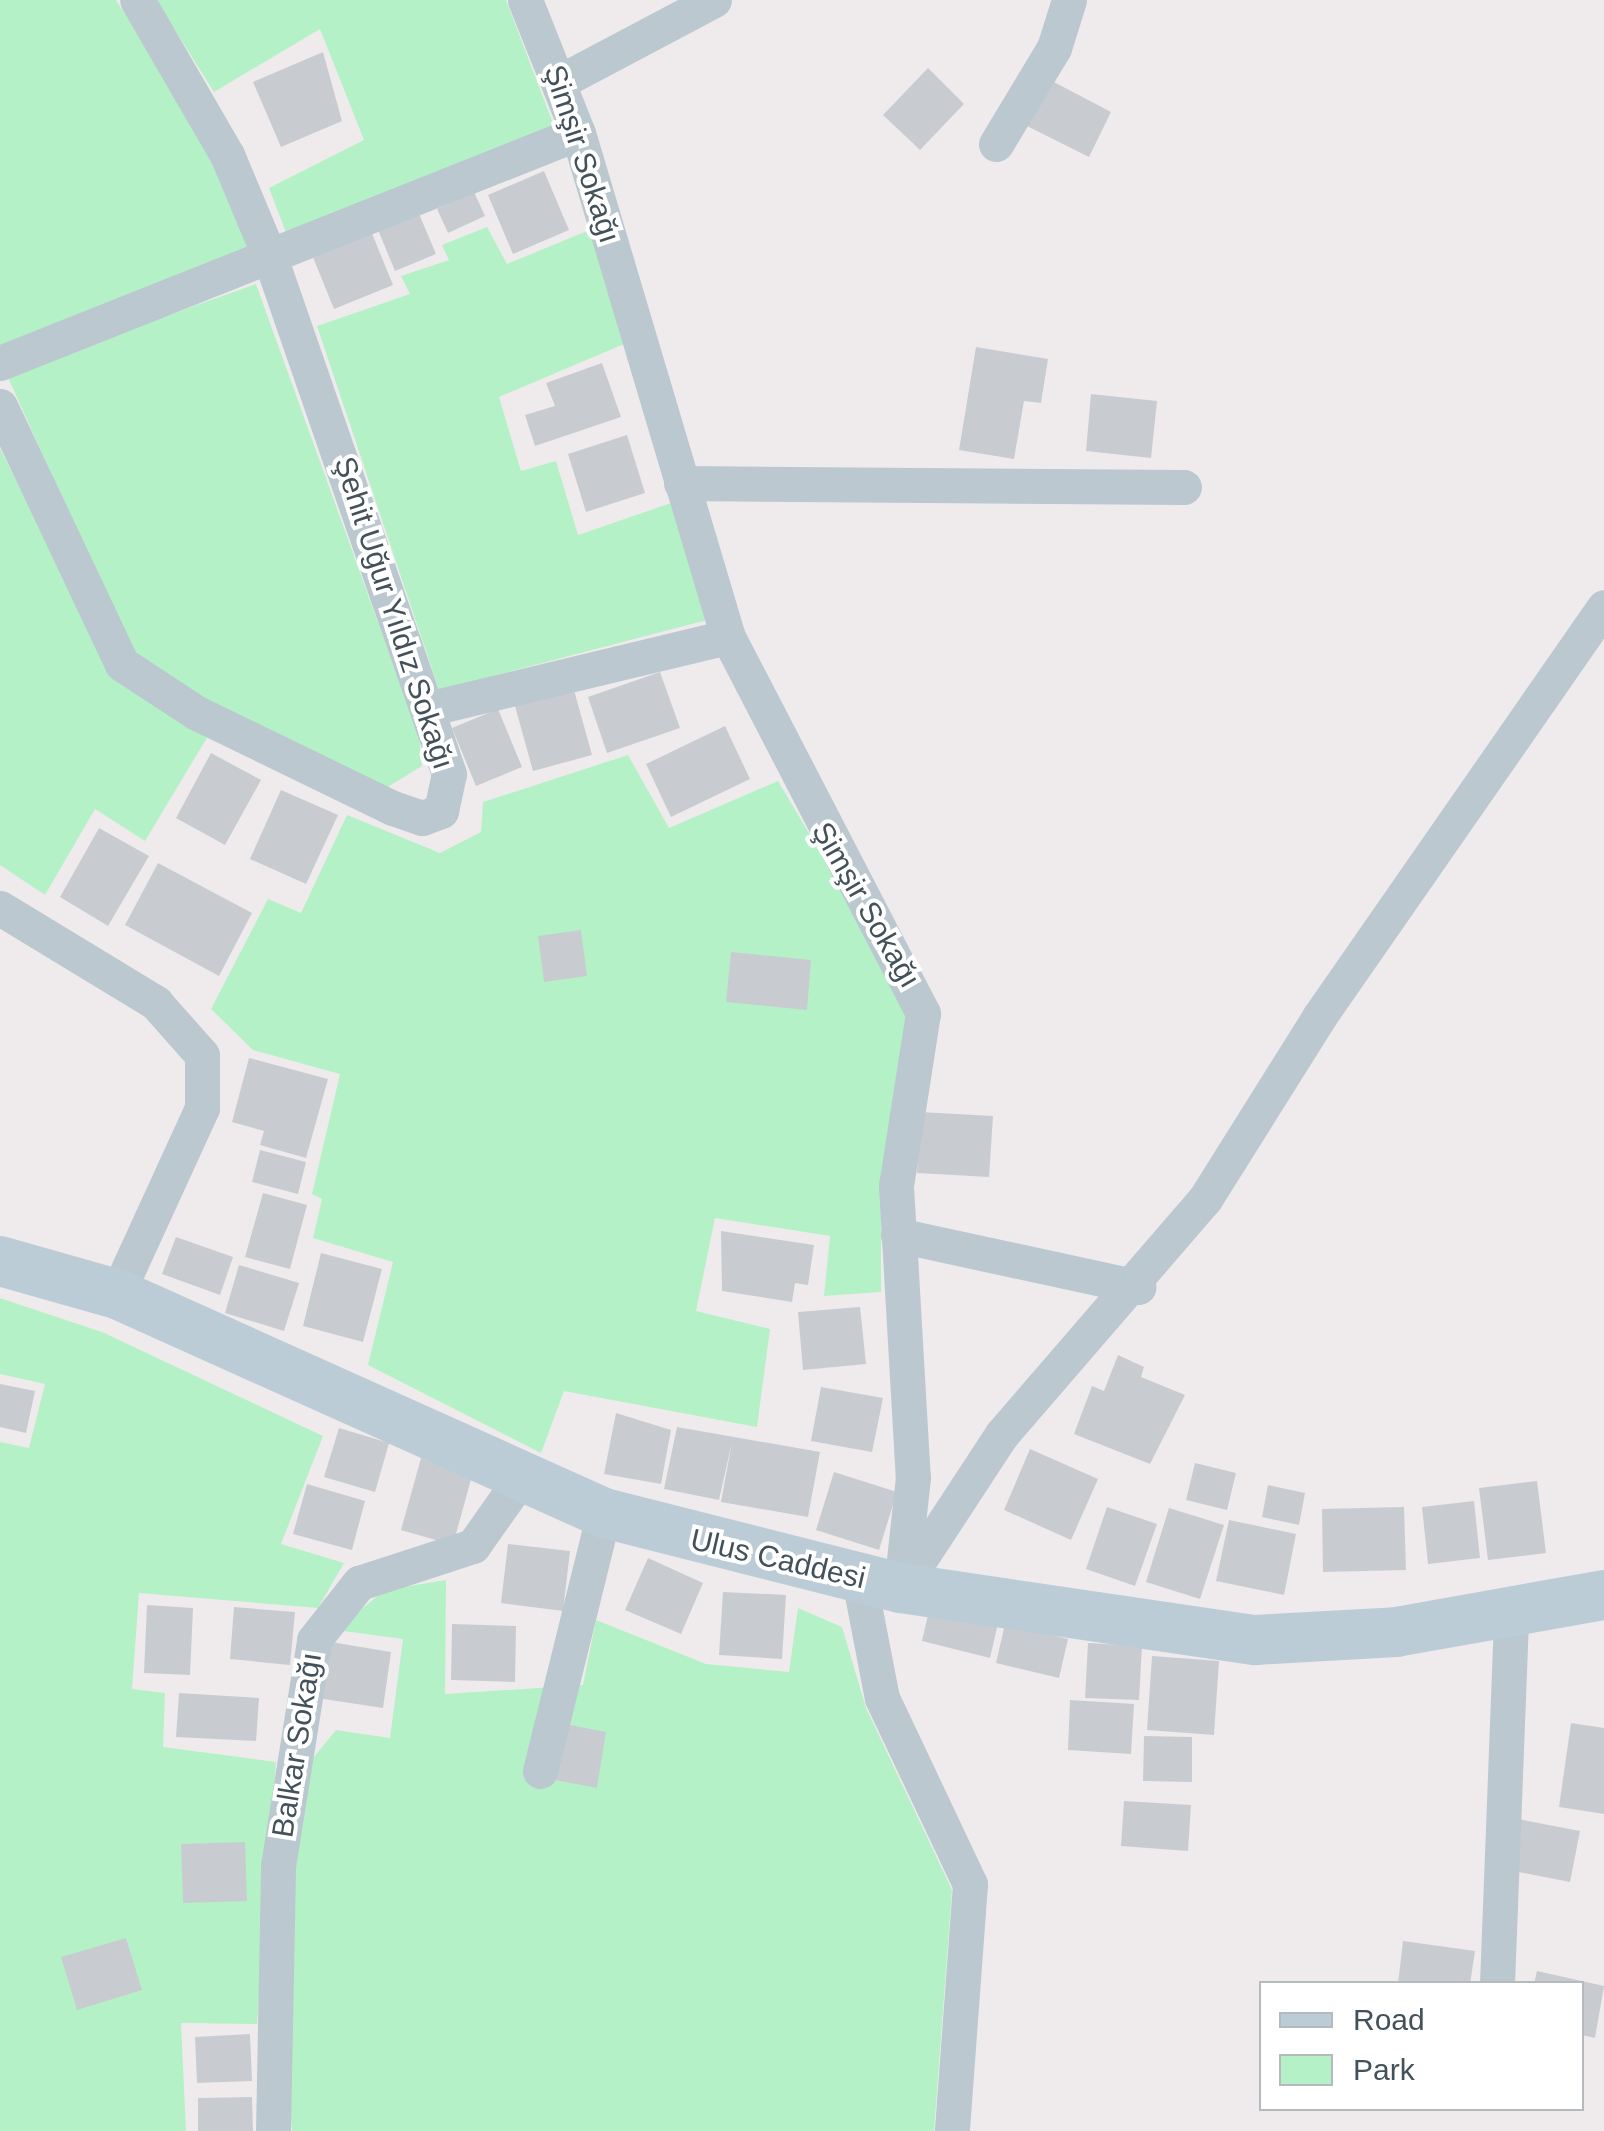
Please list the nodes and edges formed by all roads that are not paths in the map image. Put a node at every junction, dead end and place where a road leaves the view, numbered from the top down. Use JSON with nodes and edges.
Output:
{"nodes":[{"id":1,"x":137,"y":0,"type":"edge"},
{"id":2,"x":525,"y":0,"type":"edge"},
{"id":3,"x":714,"y":0,"type":"edge"},
{"id":4,"x":1068,"y":0,"type":"edge"},
{"id":5,"x":560,"y":81,"type":"junction"},
{"id":6,"x":578,"y":133,"type":"junction"},
{"id":7,"x":996,"y":144,"type":"dead end"},
{"id":8,"x":271,"y":260,"type":"junction"},
{"id":9,"x":0,"y":363,"type":"edge"},
{"id":10,"x":0,"y":406,"type":"edge"},
{"id":11,"x":681,"y":483,"type":"junction"},
{"id":12,"x":1184,"y":487,"type":"dead end"},
{"id":13,"x":1604,"y":607,"type":"edge"},
{"id":14,"x":728,"y":637,"type":"junction"},
{"id":15,"x":427,"y":708,"type":"junction"},
{"id":16,"x":0,"y":908,"type":"edge"},
{"id":17,"x":898,"y":1235,"type":"junction"},
{"id":18,"x":0,"y":1261,"type":"edge"},
{"id":19,"x":1138,"y":1287,"type":"junction"},
{"id":20,"x":117,"y":1294,"type":"junction"},
{"id":21,"x":523,"y":1475,"type":"junction"},
{"id":22,"x":604,"y":1513,"type":"junction"},
{"id":23,"x":880,"y":1584,"type":"junction"},
{"id":24,"x":1604,"y":1596,"type":"edge"},
{"id":25,"x":1511,"y":1616,"type":"junction"},
{"id":26,"x":540,"y":1771,"type":"dead end"},
{"id":27,"x":1497,"y":1981,"type":"edge"},
{"id":28,"x":273,"y":2131,"type":"edge"},
{"id":29,"x":952,"y":2131,"type":"edge"}],
"edges":[{"from":1,"to":8,"type":"street","name":"Şehit Uğur Yıldız Sokağı"},
{"from":2,"to":5,"type":"street","name":"Şimşir Sokağı"},
{"from":3,"to":5,"type":"street"},
{"from":4,"to":7,"type":"street"},
{"from":5,"to":6,"type":"street","name":"Şimşir Sokağı"},
{"from":6,"to":8,"type":"street"},
{"from":6,"to":11,"type":"street","name":"Şimşir Sokağı"},
{"from":8,"to":9,"type":"street"},
{"from":8,"to":15,"type":"street","name":"Şehit Uğur Yıldız Sokağı"},
{"from":10,"to":15,"type":"street","name":"Şehit Uğur Yıldız Sokağı"},
{"from":11,"to":12,"type":"street"},
{"from":11,"to":14,"type":"street","name":"Şimşir Sokağı"},
{"from":13,"to":19,"type":"street"},
{"from":14,"to":15,"type":"street"},
{"from":14,"to":17,"type":"street","name":"Şimşir Sokağı"},
{"from":16,"to":20,"type":"street"},
{"from":17,"to":19,"type":"street"},
{"from":17,"to":23,"type":"street","name":"Şimşir Sokağı"},
{"from":18,"to":20,"type":"street","name":"Ulus Caddesi"},
{"from":19,"to":23,"type":"street"},
{"from":20,"to":21,"type":"street","name":"Ulus Caddesi"},
{"from":21,"to":22,"type":"street","name":"Ulus Caddesi"},
{"from":21,"to":28,"type":"street","name":"Balkar Sokağı"},
{"from":22,"to":23,"type":"street","name":"Ulus Caddesi"},
{"from":22,"to":26,"type":"street"},
{"from":23,"to":25,"type":"street","name":"Ulus Caddesi"},
{"from":23,"to":29,"type":"street","name":"Şimşir Sokağı"},
{"from":24,"to":25,"type":"street","name":"Ulus Caddesi"},
{"from":25,"to":27,"type":"street"}]}
